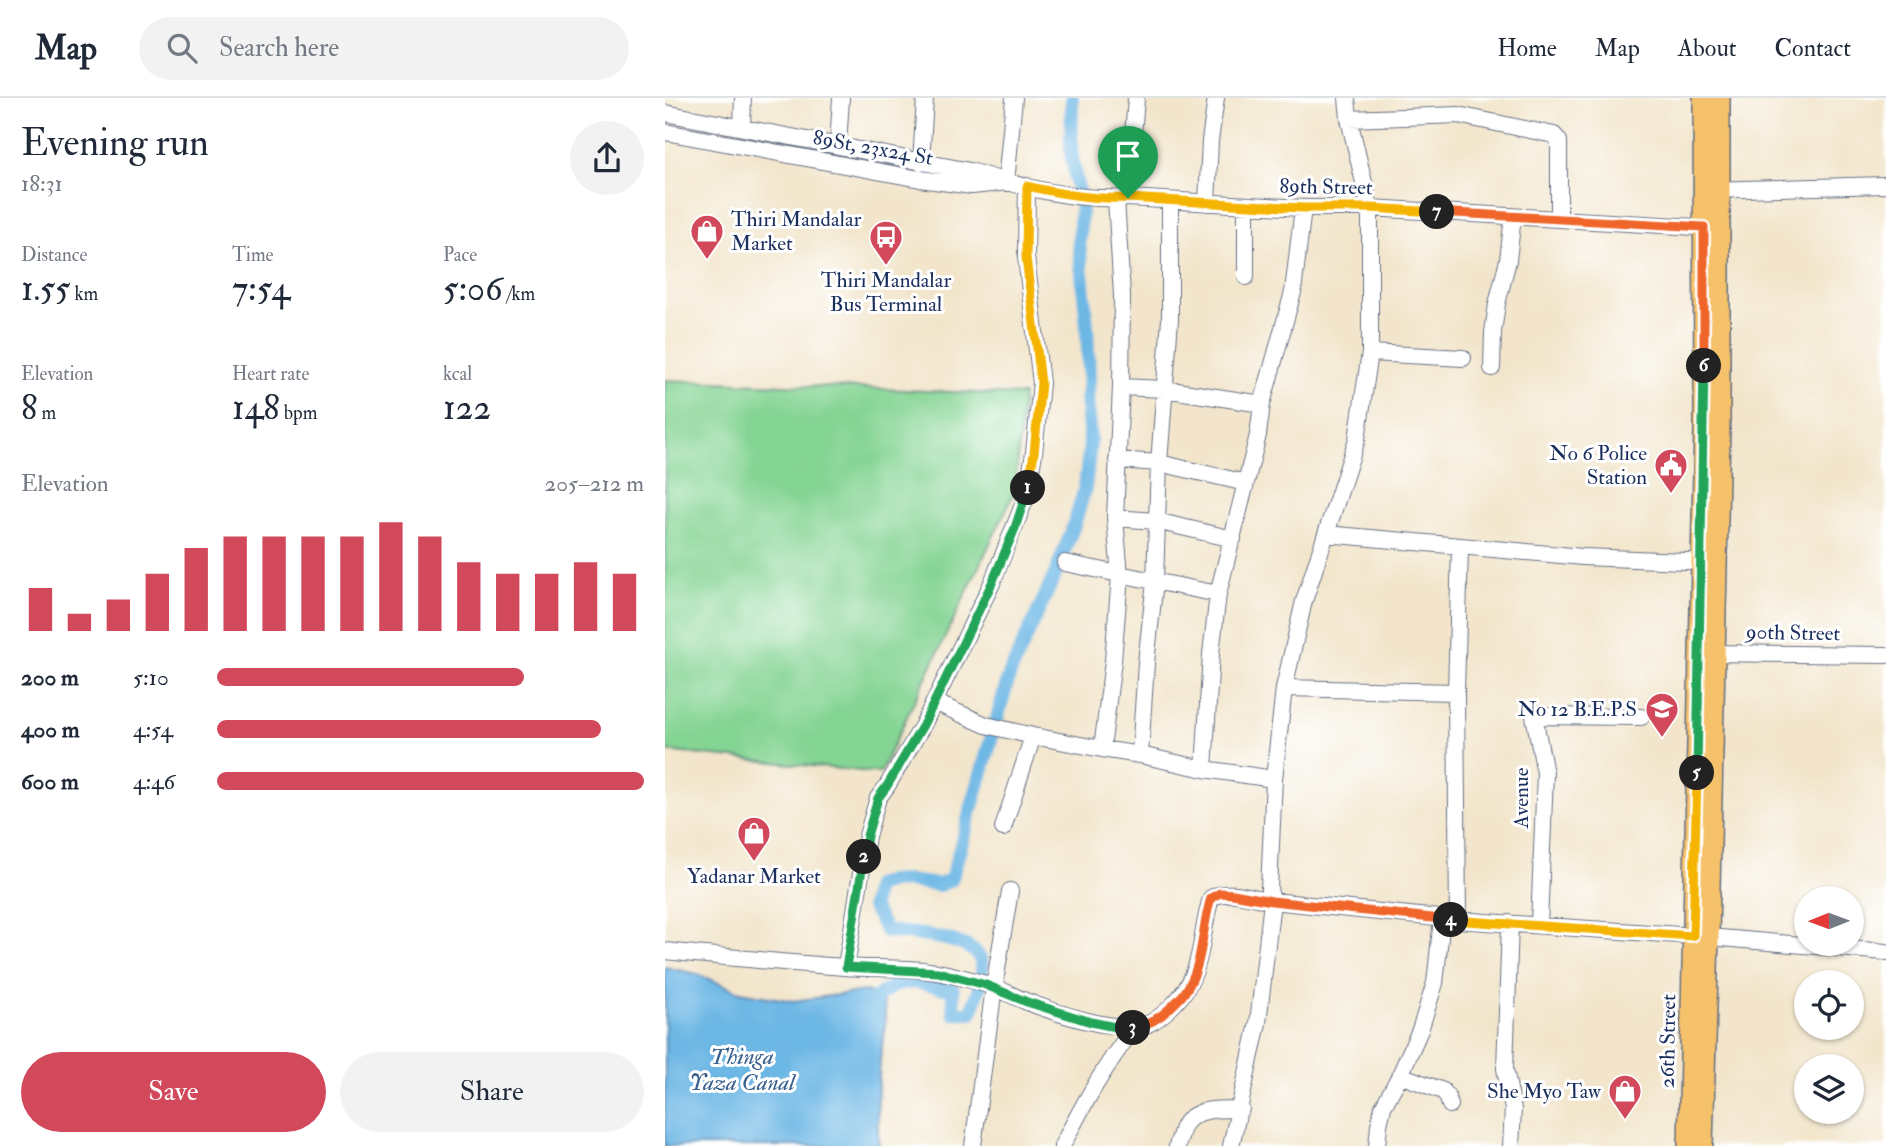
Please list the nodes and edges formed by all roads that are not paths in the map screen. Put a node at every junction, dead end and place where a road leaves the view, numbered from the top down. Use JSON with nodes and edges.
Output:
{"nodes":[{"id":1,"x":744,"y":98,"type":"edge"},
{"id":2,"x":841,"y":98,"type":"edge"},
{"id":3,"x":925,"y":98,"type":"edge"},
{"id":4,"x":1014,"y":98,"type":"edge"},
{"id":5,"x":1136,"y":98,"type":"edge"},
{"id":6,"x":1216,"y":98,"type":"edge"},
{"id":7,"x":1347,"y":98,"type":"edge"},
{"id":8,"x":1459,"y":98,"type":"edge"},
{"id":9,"x":1703,"y":98,"type":"edge"},
{"id":10,"x":1720,"y":98,"type":"edge"},
{"id":11,"x":665,"y":113,"type":"edge"},
{"id":12,"x":1458,"y":115,"type":"junction"},
{"id":13,"x":1349,"y":119,"type":"junction"},
{"id":14,"x":742,"y":127,"type":"junction"},
{"id":15,"x":665,"y":132,"type":"edge"},
{"id":16,"x":838,"y":145,"type":"junction"},
{"id":17,"x":921,"y":163,"type":"junction"},
{"id":18,"x":1006,"y":183,"type":"junction"},
{"id":19,"x":1886,"y":185,"type":"edge"},
{"id":20,"x":1027,"y":186,"type":"junction"},
{"id":21,"x":1711,"y":190,"type":"junction"},
{"id":22,"x":1059,"y":194,"type":"joint"},
{"id":23,"x":1122,"y":198,"type":"junction"},
{"id":24,"x":1170,"y":201,"type":"junction"},
{"id":25,"x":1207,"y":203,"type":"junction"},
{"id":26,"x":1246,"y":205,"type":"junction"},
{"id":27,"x":1303,"y":208,"type":"junction"},
{"id":28,"x":1370,"y":208,"type":"junction"},
{"id":29,"x":1513,"y":216,"type":"junction"},
{"id":30,"x":1559,"y":218,"type":"junction"},
{"id":31,"x":1711,"y":228,"type":"junction"},
{"id":32,"x":1246,"y":277,"type":"dead end"},
{"id":33,"x":1370,"y":353,"type":"junction"},
{"id":34,"x":1463,"y":358,"type":"dead end"},
{"id":35,"x":1492,"y":368,"type":"dead end"},
{"id":36,"x":1121,"y":387,"type":"junction"},
{"id":37,"x":1164,"y":389,"type":"junction"},
{"id":38,"x":1262,"y":404,"type":"junction"},
{"id":39,"x":1117,"y":460,"type":"junction"},
{"id":40,"x":1159,"y":463,"type":"junction"},
{"id":41,"x":1246,"y":483,"type":"junction"},
{"id":42,"x":1115,"y":518,"type":"junction"},
{"id":43,"x":1156,"y":521,"type":"junction"},
{"id":44,"x":1326,"y":534,"type":"junction"},
{"id":45,"x":1233,"y":539,"type":"junction"},
{"id":46,"x":1460,"y":547,"type":"junction"},
{"id":47,"x":1708,"y":562,"type":"junction"},
{"id":48,"x":1065,"y":563,"type":"dead end"},
{"id":49,"x":1120,"y":576,"type":"junction"},
{"id":50,"x":1155,"y":582,"type":"junction"},
{"id":51,"x":1218,"y":594,"type":"junction"},
{"id":52,"x":1707,"y":653,"type":"junction"},
{"id":53,"x":1886,"y":655,"type":"edge"},
{"id":54,"x":1285,"y":688,"type":"junction"},
{"id":55,"x":1456,"y":692,"type":"junction"},
{"id":56,"x":934,"y":702,"type":"junction"},
{"id":57,"x":1641,"y":718,"type":"dead end"},
{"id":58,"x":1033,"y":736,"type":"junction"},
{"id":59,"x":1102,"y":749,"type":"junction"},
{"id":60,"x":1140,"y":755,"type":"junction"},
{"id":61,"x":1204,"y":769,"type":"junction"},
{"id":62,"x":1274,"y":779,"type":"junction"},
{"id":63,"x":1003,"y":828,"type":"dead end"},
{"id":64,"x":1010,"y":891,"type":"dead end"},
{"id":65,"x":1272,"y":901,"type":"junction"},
{"id":66,"x":1450,"y":919,"type":"junction"},
{"id":67,"x":1510,"y":923,"type":"junction"},
{"id":68,"x":1539,"y":926,"type":"junction"},
{"id":69,"x":1701,"y":937,"type":"junction"},
{"id":70,"x":665,"y":951,"type":"edge"},
{"id":71,"x":1886,"y":952,"type":"edge"},
{"id":72,"x":846,"y":967,"type":"junction"},
{"id":73,"x":990,"y":986,"type":"junction"},
{"id":74,"x":1134,"y":1028,"type":"junction"},
{"id":75,"x":1400,"y":1075,"type":"junction"},
{"id":76,"x":1450,"y":1105,"type":"dead end"},
{"id":77,"x":1241,"y":1109,"type":"junction"},
{"id":78,"x":972,"y":1146,"type":"edge"},
{"id":79,"x":1062,"y":1146,"type":"edge"},
{"id":80,"x":1177,"y":1146,"type":"edge"},
{"id":81,"x":1231,"y":1146,"type":"edge"},
{"id":82,"x":1377,"y":1146,"type":"edge"},
{"id":83,"x":1511,"y":1146,"type":"edge"},
{"id":84,"x":1688,"y":1146,"type":"edge"},
{"id":85,"x":1703,"y":1146,"type":"edge"}],
"edges":[{"from":1,"to":14,"type":"street"},
{"from":2,"to":16,"type":"street"},
{"from":3,"to":17,"type":"street"},
{"from":4,"to":18,"type":"street"},
{"from":5,"to":23,"type":"street"},
{"from":6,"to":25,"type":"street"},
{"from":7,"to":13,"type":"street"},
{"from":8,"to":12,"type":"street"},
{"from":9,"to":21,"type":"main road"},
{"from":10,"to":21,"type":"main road"},
{"from":11,"to":14,"type":"street","name":"89St, 23x24 St"},
{"from":12,"to":13,"type":"street"},
{"from":12,"to":30,"type":"street"},
{"from":13,"to":28,"type":"street"},
{"from":14,"to":16,"type":"street","name":"89St, 23x24 St"},
{"from":15,"to":18,"type":"street","name":"89St, 23x24 St"},
{"from":16,"to":17,"type":"street","name":"89St, 23x24 St"},
{"from":17,"to":18,"type":"street","name":"89St, 23x24 St"},
{"from":18,"to":20,"type":"street","name":"89St, 23x24 St"},
{"from":19,"to":21,"type":"street"},
{"from":20,"to":22,"type":"street","name":"89St, 23x24 St"},
{"from":20,"to":56,"type":"street"},
{"from":21,"to":31,"type":"main road"},
{"from":22,"to":23,"type":"street","name":"89th Street"},
{"from":23,"to":24,"type":"street","name":"89th Street"},
{"from":23,"to":36,"type":"street"},
{"from":24,"to":25,"type":"street","name":"89th Street"},
{"from":24,"to":37,"type":"street"},
{"from":25,"to":26,"type":"street","name":"89th Street"},
{"from":26,"to":27,"type":"street","name":"89th Street"},
{"from":26,"to":32,"type":"street"},
{"from":27,"to":28,"type":"street","name":"89th Street"},
{"from":27,"to":38,"type":"street"},
{"from":28,"to":29,"type":"street","name":"89th Street"},
{"from":28,"to":33,"type":"street"},
{"from":29,"to":30,"type":"street","name":"89th Street"},
{"from":29,"to":35,"type":"street"},
{"from":30,"to":31,"type":"street","name":"89th Street"},
{"from":31,"to":47,"type":"main road"},
{"from":33,"to":34,"type":"street"},
{"from":33,"to":44,"type":"street"},
{"from":36,"to":37,"type":"street"},
{"from":36,"to":39,"type":"street"},
{"from":37,"to":38,"type":"street"},
{"from":37,"to":40,"type":"street"},
{"from":38,"to":41,"type":"street"},
{"from":39,"to":40,"type":"street"},
{"from":39,"to":42,"type":"street"},
{"from":40,"to":41,"type":"street"},
{"from":40,"to":43,"type":"street"},
{"from":41,"to":45,"type":"street"},
{"from":42,"to":43,"type":"street"},
{"from":42,"to":49,"type":"street"},
{"from":43,"to":45,"type":"street"},
{"from":43,"to":50,"type":"street"},
{"from":44,"to":46,"type":"street"},
{"from":44,"to":54,"type":"street"},
{"from":45,"to":51,"type":"street"},
{"from":46,"to":47,"type":"street"},
{"from":46,"to":55,"type":"street"},
{"from":47,"to":52,"type":"main road"},
{"from":48,"to":49,"type":"street"},
{"from":49,"to":50,"type":"street"},
{"from":49,"to":59,"type":"street"},
{"from":50,"to":51,"type":"street"},
{"from":50,"to":60,"type":"street"},
{"from":51,"to":61,"type":"street"},
{"from":52,"to":53,"type":"street","name":"90th Street"},
{"from":52,"to":69,"type":"main road"},
{"from":54,"to":55,"type":"street"},
{"from":54,"to":62,"type":"street"},
{"from":55,"to":66,"type":"street"},
{"from":56,"to":58,"type":"street"},
{"from":56,"to":72,"type":"street"},
{"from":57,"to":68,"type":"street","name":"Avenue"},
{"from":58,"to":59,"type":"street"},
{"from":58,"to":63,"type":"street"},
{"from":59,"to":60,"type":"street"},
{"from":60,"to":61,"type":"street"},
{"from":61,"to":62,"type":"street"},
{"from":62,"to":65,"type":"street"},
{"from":64,"to":73,"type":"street"},
{"from":65,"to":66,"type":"street"},
{"from":65,"to":74,"type":"street"},
{"from":65,"to":77,"type":"street"},
{"from":66,"to":67,"type":"street"},
{"from":66,"to":75,"type":"street"},
{"from":67,"to":68,"type":"street"},
{"from":67,"to":83,"type":"street"},
{"from":68,"to":69,"type":"street"},
{"from":69,"to":71,"type":"street"},
{"from":69,"to":84,"type":"main road","name":"26th Street"},
{"from":69,"to":85,"type":"main road","name":"26th Street"},
{"from":70,"to":72,"type":"street"},
{"from":72,"to":73,"type":"street"},
{"from":73,"to":74,"type":"street"},
{"from":73,"to":78,"type":"street"},
{"from":74,"to":79,"type":"street"},
{"from":75,"to":76,"type":"street"},
{"from":75,"to":82,"type":"street"},
{"from":77,"to":80,"type":"street"},
{"from":77,"to":81,"type":"street"}]}
